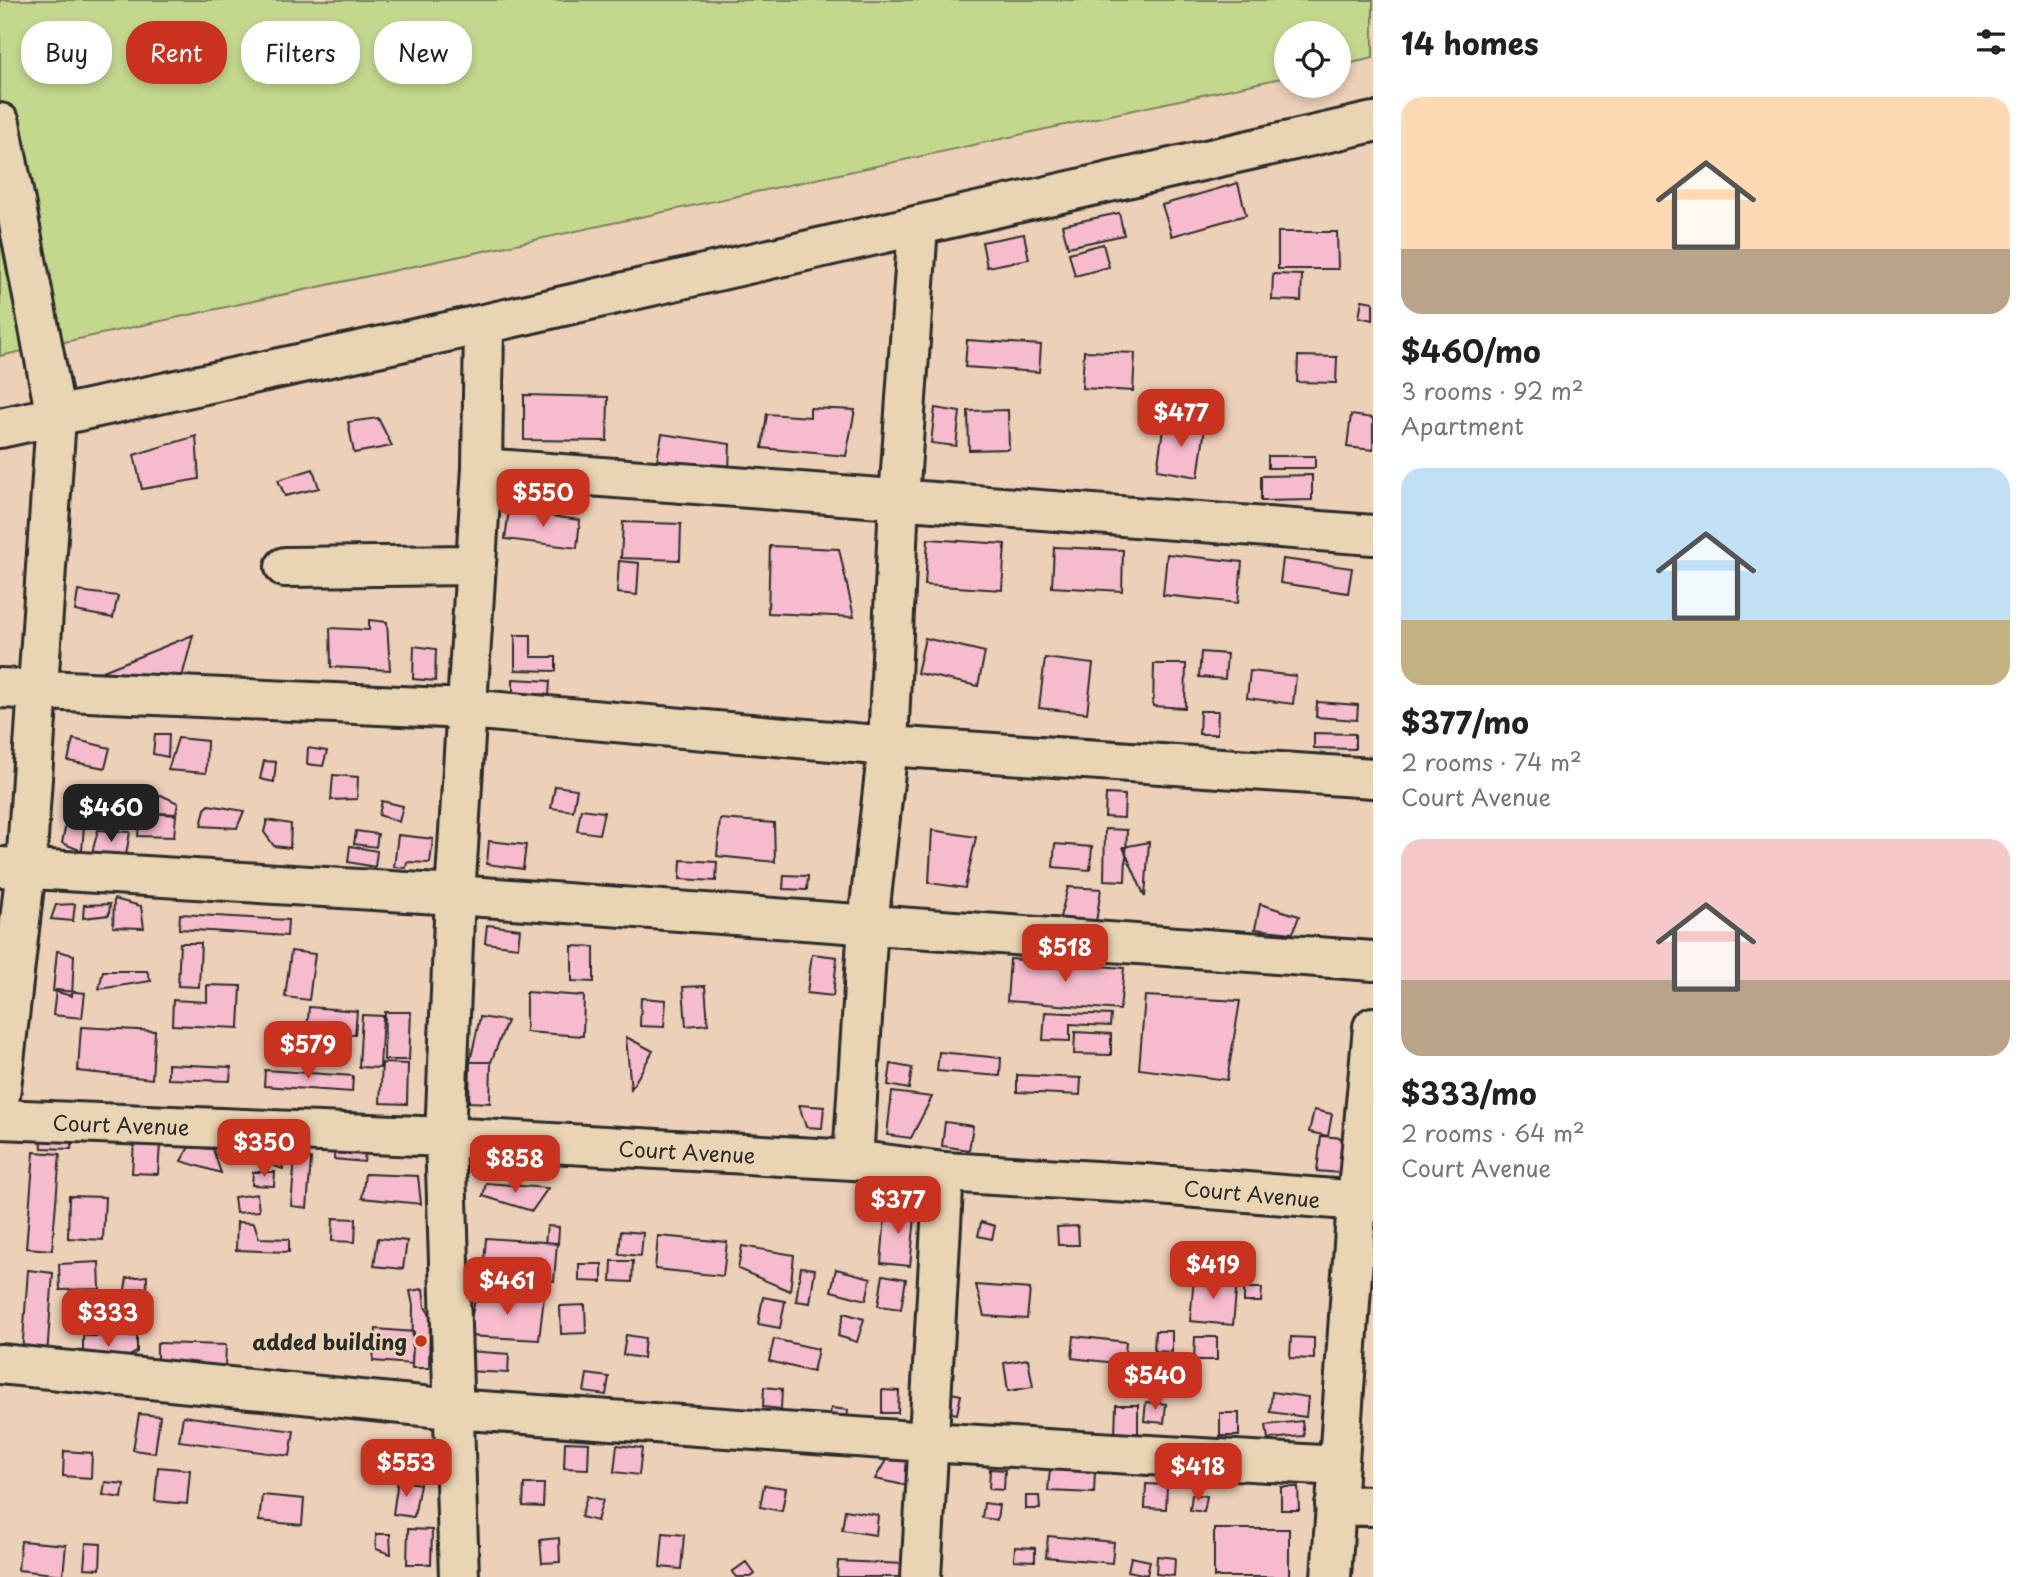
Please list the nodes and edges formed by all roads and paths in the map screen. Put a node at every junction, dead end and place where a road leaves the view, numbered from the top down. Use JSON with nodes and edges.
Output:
{"nodes":[{"id":1,"x":0,"y":122,"type":"edge"},
{"id":2,"x":1373,"y":122,"type":"edge"},
{"id":3,"x":918,"y":226,"type":"junction"},
{"id":4,"x":484,"y":324,"type":"junction"},
{"id":5,"x":56,"y":417,"type":"junction"},
{"id":6,"x":0,"y":428,"type":"edge"},
{"id":7,"x":482,"y":468,"type":"junction"},
{"id":8,"x":899,"y":499,"type":"junction"},
{"id":9,"x":1373,"y":535,"type":"edge"},
{"id":10,"x":475,"y":565,"type":"junction"},
{"id":11,"x":285,"y":567,"type":"dead end"},
{"id":12,"x":19,"y":690,"type":"edge"},
{"id":13,"x":467,"y":709,"type":"junction"},
{"id":14,"x":888,"y":746,"type":"junction"},
{"id":15,"x":1373,"y":778,"type":"edge"},
{"id":16,"x":13,"y":868,"type":"edge"},
{"id":17,"x":455,"y":895,"type":"junction"},
{"id":18,"x":868,"y":924,"type":"junction"},
{"id":19,"x":1373,"y":961,"type":"edge"},
{"id":20,"x":1373,"y":1027,"type":"edge"},
{"id":21,"x":0,"y":1096,"type":"edge"},
{"id":22,"x":0,"y":1119,"type":"edge"},
{"id":23,"x":445,"y":1137,"type":"junction"},
{"id":24,"x":853,"y":1160,"type":"junction"},
{"id":25,"x":944,"y":1172,"type":"junction"},
{"id":26,"x":1365,"y":1202,"type":"edge"},
{"id":27,"x":0,"y":1364,"type":"edge"},
{"id":28,"x":452,"y":1409,"type":"junction"},
{"id":29,"x":928,"y":1442,"type":"junction"},
{"id":30,"x":1338,"y":1466,"type":"junction"},
{"id":31,"x":1335,"y":1505,"type":"junction"},
{"id":32,"x":1373,"y":1506,"type":"edge"},
{"id":33,"x":459,"y":1577,"type":"edge"},
{"id":34,"x":921,"y":1577,"type":"edge"},
{"id":35,"x":1331,"y":1577,"type":"edge"}],
"edges":[{"from":1,"to":5,"type":"street"},
{"from":2,"to":3,"type":"street"},
{"from":3,"to":4,"type":"street"},
{"from":3,"to":8,"type":"street"},
{"from":4,"to":5,"type":"street"},
{"from":4,"to":7,"type":"street"},
{"from":5,"to":6,"type":"street"},
{"from":5,"to":12,"type":"street"},
{"from":7,"to":8,"type":"street"},
{"from":7,"to":10,"type":"street"},
{"from":8,"to":9,"type":"street"},
{"from":8,"to":14,"type":"street"},
{"from":10,"to":11,"type":"street"},
{"from":10,"to":13,"type":"street"},
{"from":12,"to":13,"type":"street"},
{"from":12,"to":16,"type":"street"},
{"from":13,"to":14,"type":"street"},
{"from":13,"to":17,"type":"street"},
{"from":14,"to":15,"type":"street"},
{"from":14,"to":18,"type":"street"},
{"from":16,"to":17,"type":"street"},
{"from":16,"to":21,"type":"street"},
{"from":17,"to":18,"type":"street"},
{"from":17,"to":23,"type":"street"},
{"from":18,"to":19,"type":"street"},
{"from":18,"to":24,"type":"street"},
{"from":20,"to":26,"type":"street"},
{"from":22,"to":23,"type":"street","name":"Court Avenue"},
{"from":23,"to":24,"type":"street","name":"Court Avenue"},
{"from":23,"to":28,"type":"street"},
{"from":24,"to":25,"type":"street","name":"Court Avenue"},
{"from":25,"to":26,"type":"street","name":"Court Avenue"},
{"from":25,"to":29,"type":"street"},
{"from":26,"to":30,"type":"street"},
{"from":27,"to":28,"type":"street"},
{"from":28,"to":29,"type":"street"},
{"from":28,"to":33,"type":"street"},
{"from":29,"to":30,"type":"street"},
{"from":29,"to":34,"type":"street"},
{"from":30,"to":31,"type":"street"},
{"from":31,"to":32,"type":"street"},
{"from":31,"to":35,"type":"street"}]}
